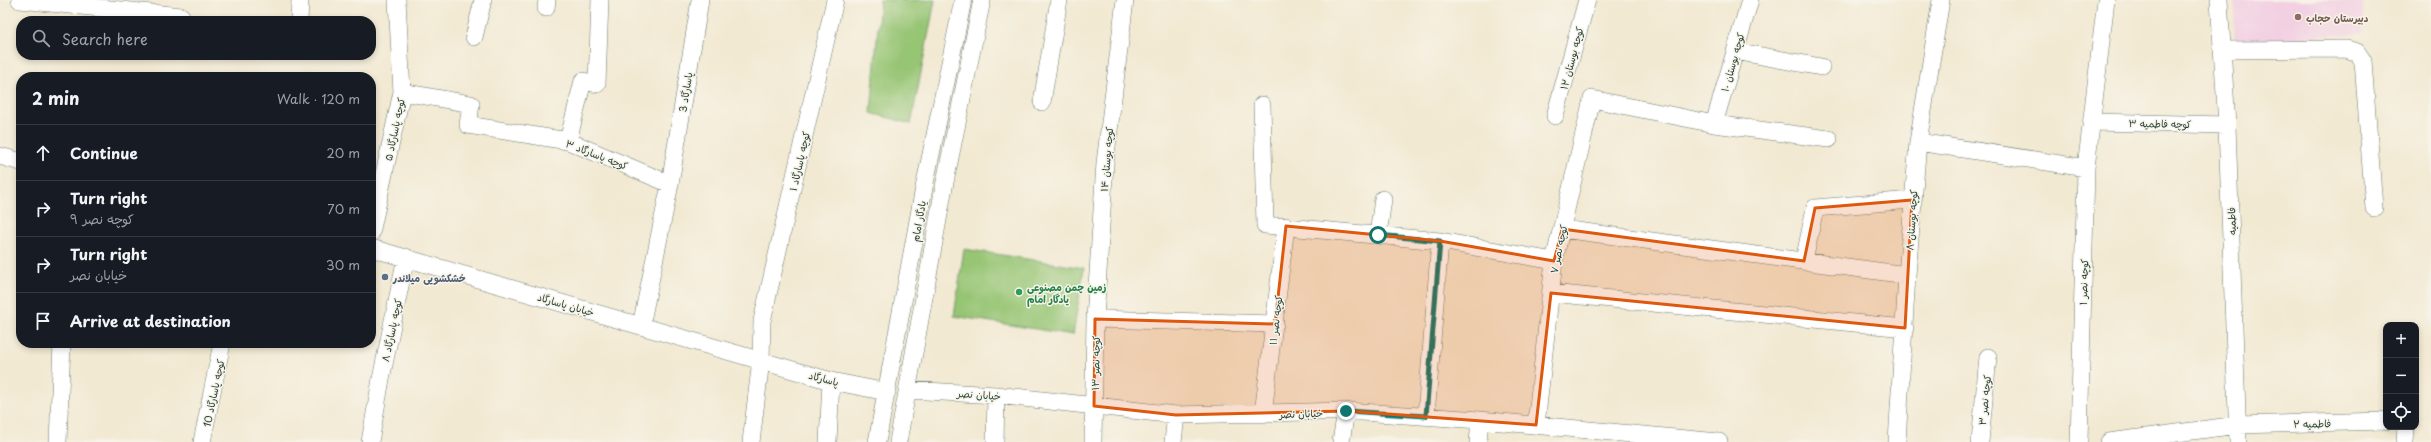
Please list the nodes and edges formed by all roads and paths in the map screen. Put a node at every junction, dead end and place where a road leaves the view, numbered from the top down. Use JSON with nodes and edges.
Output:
{"nodes":[{"id":1,"x":20,"y":0,"type":"edge"},
{"id":2,"x":300,"y":0,"type":"edge"},
{"id":3,"x":397,"y":0,"type":"edge"},
{"id":4,"x":483,"y":0,"type":"edge"},
{"id":5,"x":600,"y":0,"type":"edge"},
{"id":6,"x":700,"y":0,"type":"edge"},
{"id":7,"x":835,"y":0,"type":"edge"},
{"id":8,"x":963,"y":0,"type":"edge"},
{"id":9,"x":982,"y":0,"type":"edge"},
{"id":10,"x":1059,"y":0,"type":"edge"},
{"id":11,"x":1124,"y":0,"type":"edge"},
{"id":12,"x":1587,"y":0,"type":"edge"},
{"id":13,"x":1750,"y":0,"type":"edge"},
{"id":14,"x":1941,"y":0,"type":"edge"},
{"id":15,"x":2106,"y":0,"type":"edge"},
{"id":16,"x":2219,"y":0,"type":"edge"},
{"id":17,"x":88,"y":9,"type":"edge"},
{"id":18,"x":181,"y":16,"type":"dead end"},
{"id":19,"x":299,"y":16,"type":"edge"},
{"id":20,"x":474,"y":37,"type":"dead end"},
{"id":21,"x":2222,"y":50,"type":"junction"},
{"id":22,"x":1735,"y":51,"type":"junction"},
{"id":23,"x":1820,"y":67,"type":"dead end"},
{"id":24,"x":402,"y":92,"type":"junction"},
{"id":25,"x":1042,"y":102,"type":"dead end"},
{"id":26,"x":1262,"y":106,"type":"dead end"},
{"id":27,"x":1555,"y":116,"type":"dead end"},
{"id":28,"x":2092,"y":122,"type":"junction"},
{"id":29,"x":1714,"y":124,"type":"junction"},
{"id":30,"x":2227,"y":125,"type":"junction"},
{"id":31,"x":1829,"y":139,"type":"dead end"},
{"id":32,"x":568,"y":141,"type":"junction"},
{"id":33,"x":1918,"y":142,"type":"junction"},
{"id":34,"x":0,"y":156,"type":"edge"},
{"id":35,"x":16,"y":161,"type":"edge"},
{"id":36,"x":2086,"y":168,"type":"junction"},
{"id":37,"x":670,"y":184,"type":"junction"},
{"id":38,"x":924,"y":188,"type":"junction"},
{"id":39,"x":943,"y":192,"type":"junction"},
{"id":40,"x":1383,"y":199,"type":"dead end"},
{"id":41,"x":1912,"y":200,"type":"junction"},
{"id":42,"x":2374,"y":208,"type":"dead end"},
{"id":43,"x":376,"y":210,"type":"edge"},
{"id":44,"x":1286,"y":226,"type":"junction"},
{"id":45,"x":1562,"y":229,"type":"junction"},
{"id":46,"x":1378,"y":235,"type":"junction"},
{"id":47,"x":1440,"y":241,"type":"junction"},
{"id":48,"x":376,"y":249,"type":"edge"},
{"id":49,"x":406,"y":257,"type":"junction"},
{"id":50,"x":1554,"y":261,"type":"junction"},
{"id":51,"x":1804,"y":261,"type":"junction"},
{"id":52,"x":1907,"y":275,"type":"junction"},
{"id":53,"x":1551,"y":293,"type":"junction"},
{"id":54,"x":1096,"y":319,"type":"junction"},
{"id":55,"x":1275,"y":324,"type":"junction"},
{"id":56,"x":641,"y":326,"type":"junction"},
{"id":57,"x":1904,"y":328,"type":"junction"},
{"id":58,"x":62,"y":348,"type":"edge"},
{"id":59,"x":221,"y":348,"type":"edge"},
{"id":60,"x":1988,"y":357,"type":"dead end"},
{"id":61,"x":761,"y":360,"type":"junction"},
{"id":62,"x":831,"y":381,"type":"junction"},
{"id":63,"x":908,"y":390,"type":"junction"},
{"id":64,"x":887,"y":392,"type":"junction"},
{"id":65,"x":996,"y":395,"type":"junction"},
{"id":66,"x":1094,"y":406,"type":"junction"},
{"id":67,"x":1346,"y":411,"type":"junction"},
{"id":68,"x":1263,"y":414,"type":"junction"},
{"id":69,"x":1176,"y":416,"type":"junction"},
{"id":70,"x":1426,"y":416,"type":"junction"},
{"id":71,"x":1480,"y":420,"type":"junction"},
{"id":72,"x":2383,"y":422,"type":"edge"},
{"id":73,"x":2238,"y":425,"type":"junction"},
{"id":74,"x":1536,"y":426,"type":"junction"},
{"id":75,"x":2406,"y":430,"type":"edge"},
{"id":76,"x":1682,"y":440,"type":"edge"},
{"id":77,"x":58,"y":442,"type":"edge"},
{"id":78,"x":202,"y":442,"type":"edge"},
{"id":79,"x":370,"y":442,"type":"edge"},
{"id":80,"x":751,"y":442,"type":"edge"},
{"id":81,"x":828,"y":442,"type":"edge"},
{"id":82,"x":878,"y":442,"type":"edge"},
{"id":83,"x":898,"y":442,"type":"edge"},
{"id":84,"x":995,"y":442,"type":"edge"},
{"id":85,"x":1094,"y":442,"type":"edge"},
{"id":86,"x":1173,"y":442,"type":"edge"},
{"id":87,"x":1341,"y":442,"type":"edge"},
{"id":88,"x":1478,"y":442,"type":"edge"},
{"id":89,"x":1719,"y":442,"type":"edge"},
{"id":90,"x":1897,"y":442,"type":"edge"},
{"id":91,"x":1980,"y":442,"type":"edge"},
{"id":92,"x":2079,"y":442,"type":"edge"},
{"id":93,"x":2109,"y":442,"type":"edge"},
{"id":94,"x":2238,"y":442,"type":"edge"},
{"id":95,"x":2405,"y":442,"type":"edge"}],
"edges":[{"from":1,"to":17,"type":"street"},
{"from":2,"to":19,"type":"street"},
{"from":3,"to":24,"type":"street","name":"کوچه پاسارگاد ۵"},
{"from":4,"to":20,"type":"street"},
{"from":5,"to":32,"type":"street"},
{"from":6,"to":37,"type":"street","name":"پاسارگاد 3"},
{"from":7,"to":61,"type":"street","name":"کوچه پاسارگاد ۱"},
{"from":8,"to":38,"type":"street","name":"یادگار امام"},
{"from":9,"to":39,"type":"street","name":"یادگار امام"},
{"from":10,"to":25,"type":"street"},
{"from":11,"to":54,"type":"street","name":"کوچه بوستان ۱۴"},
{"from":12,"to":27,"type":"street","name":"کوچه بوستان ۱۲"},
{"from":13,"to":22,"type":"street","name":"کوچه بوستان ۱۰"},
{"from":14,"to":33,"type":"street","name":"کوچه بوستان ۸"},
{"from":15,"to":28,"type":"street","name":"کوچه نصر ۱"},
{"from":16,"to":21,"type":"street","name":"فاطمیه"},
{"from":17,"to":18,"type":"street"},
{"from":21,"to":30,"type":"street","name":"فاطمیه"},
{"from":21,"to":42,"type":"street"},
{"from":22,"to":23,"type":"street"},
{"from":22,"to":29,"type":"street","name":"کوچه بوستان ۱۰"},
{"from":24,"to":32,"type":"street","name":"کوچه پاسارگاد ۳"},
{"from":24,"to":43,"type":"street","name":"کوچه پاسارگاد ۵"},
{"from":26,"to":44,"type":"street"},
{"from":28,"to":30,"type":"street","name":"کوچه فاطمیه ۳"},
{"from":28,"to":36,"type":"street","name":"کوچه نصر ۱"},
{"from":29,"to":31,"type":"street"},
{"from":29,"to":45,"type":"street","name":"کوچه نصر ۷"},
{"from":30,"to":73,"type":"street","name":"فاطمیه"},
{"from":32,"to":37,"type":"street","name":"کوچه پاسارگاد ۳"},
{"from":33,"to":36,"type":"street"},
{"from":33,"to":41,"type":"street","name":"کوچه بوستان ۸"},
{"from":34,"to":35,"type":"street"},
{"from":36,"to":92,"type":"street","name":"کوچه نصر ۱"},
{"from":37,"to":56,"type":"street"},
{"from":38,"to":39,"type":"street"},
{"from":38,"to":64,"type":"street","name":"یادگار امام"},
{"from":39,"to":63,"type":"street","name":"یادگار امام"},
{"from":40,"to":46,"type":"street"},
{"from":41,"to":51,"type":"street"},
{"from":41,"to":52,"type":"street","name":"کوچه بوستان ۸"},
{"from":44,"to":46,"type":"street"},
{"from":44,"to":55,"type":"street","name":"کوچه نصر ۱۱"},
{"from":45,"to":50,"type":"street","name":"کوچه نصر ۷"},
{"from":45,"to":51,"type":"street"},
{"from":46,"to":47,"type":"street"},
{"from":47,"to":50,"type":"street"},
{"from":47,"to":70,"type":"street"},
{"from":48,"to":49,"type":"street","name":"خیابان پاسارگاد"},
{"from":49,"to":56,"type":"street","name":"خیابان پاسارگاد"},
{"from":49,"to":79,"type":"street","name":"کوچه پاسارگاد ۸"},
{"from":50,"to":53,"type":"street","name":"کوچه نصر ۷"},
{"from":51,"to":52,"type":"street"},
{"from":52,"to":57,"type":"street","name":"کوچه بوستان ۸"},
{"from":53,"to":57,"type":"street"},
{"from":53,"to":74,"type":"street","name":"کوچه نصر ۷"},
{"from":54,"to":55,"type":"street"},
{"from":54,"to":66,"type":"street","name":"کوچه نصر ۱۳"},
{"from":55,"to":68,"type":"street","name":"کوچه نصر ۱۱"},
{"from":56,"to":61,"type":"street","name":"خیابان پاسارگاد"},
{"from":57,"to":90,"type":"street","name":"کوچه بوستان ۸"},
{"from":58,"to":77,"type":"street"},
{"from":59,"to":78,"type":"street","name":"کوچه پاسارگاد 10"},
{"from":60,"to":91,"type":"street","name":"کوچه نصر ۳"},
{"from":61,"to":62,"type":"street","name":"پاسارگاد"},
{"from":61,"to":80,"type":"street","name":"کوچه پاسارگاد ۱"},
{"from":62,"to":64,"type":"street","name":"پاسارگاد"},
{"from":62,"to":81,"type":"street"},
{"from":63,"to":65,"type":"street","name":"خیابان نصر"},
{"from":63,"to":83,"type":"street","name":"یادگار امام"},
{"from":64,"to":82,"type":"street","name":"یادگار امام"},
{"from":65,"to":66,"type":"street","name":"خیابان نصر"},
{"from":65,"to":84,"type":"street"},
{"from":66,"to":69,"type":"street","name":"خیابان نصر"},
{"from":66,"to":85,"type":"street","name":"کوچه نصر ۱۳"},
{"from":67,"to":68,"type":"street","name":"خیابان نصر"},
{"from":67,"to":70,"type":"street","name":"خیابان نصر"},
{"from":67,"to":87,"type":"street"},
{"from":68,"to":69,"type":"street","name":"خیابان نصر"},
{"from":69,"to":86,"type":"street"},
{"from":70,"to":71,"type":"street","name":"خیابان نصر"},
{"from":71,"to":74,"type":"street","name":"خیابان نصر"},
{"from":71,"to":88,"type":"street"},
{"from":72,"to":73,"type":"street","name":"فاطمیه ۲"},
{"from":73,"to":93,"type":"street"},
{"from":73,"to":94,"type":"street","name":"فاطمیه"},
{"from":74,"to":76,"type":"street","name":"خیابان نصر"},
{"from":75,"to":95,"type":"street"},
{"from":76,"to":89,"type":"street","name":"خیابان نصر"}]}
